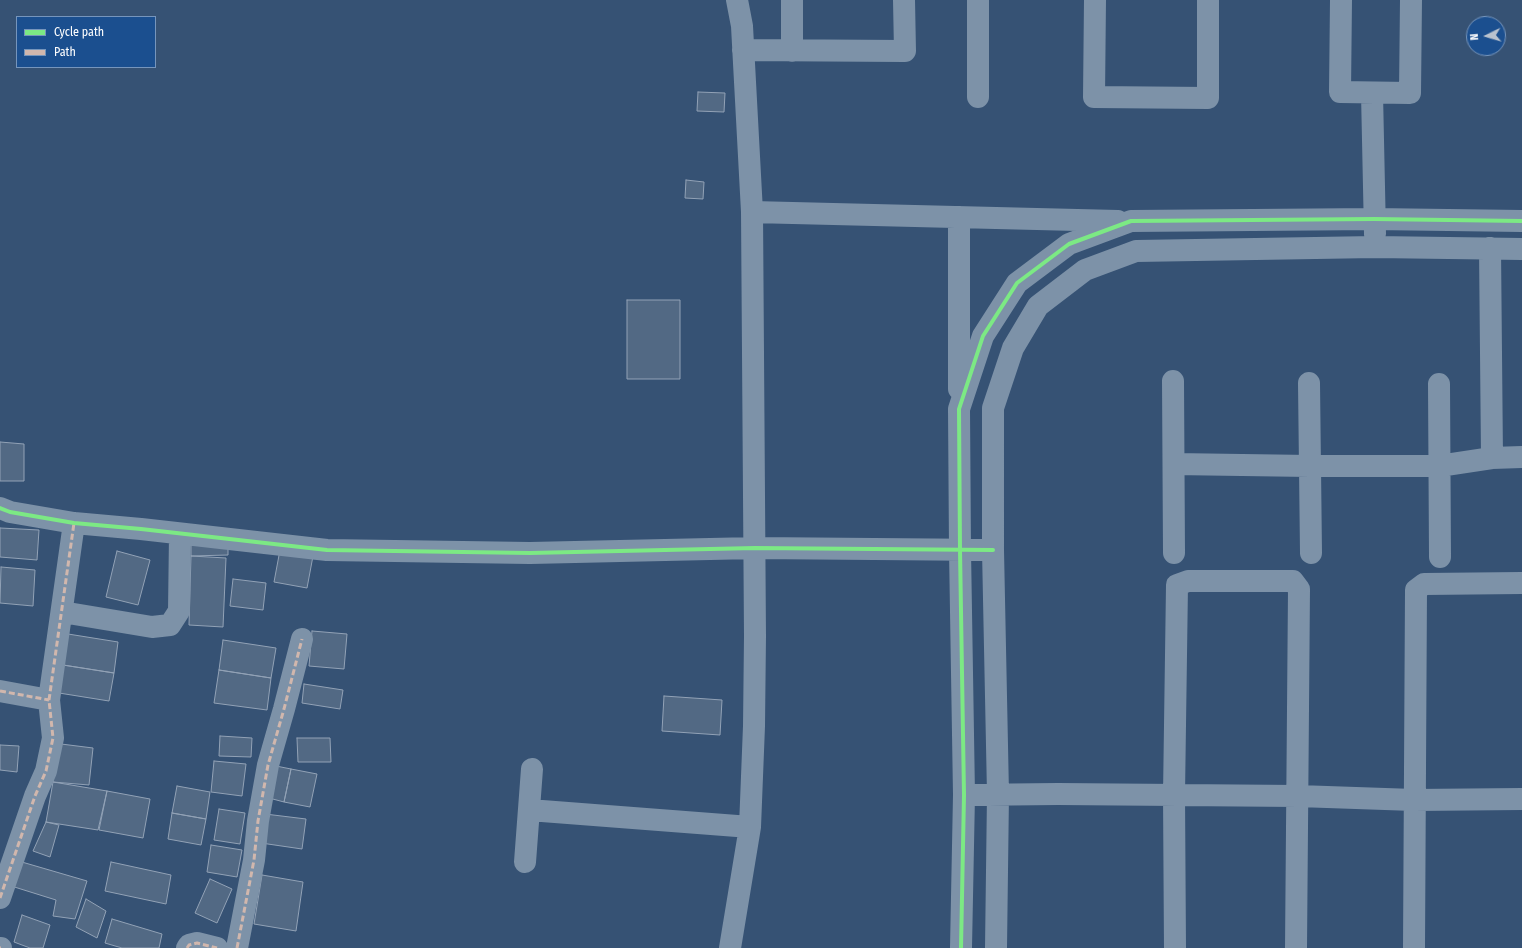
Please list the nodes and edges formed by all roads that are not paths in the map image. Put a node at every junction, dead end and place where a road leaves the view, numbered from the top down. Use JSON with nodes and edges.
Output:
{"nodes":[{"id":1,"x":737,"y":0,"type":"edge"},
{"id":2,"x":792,"y":0,"type":"edge"},
{"id":3,"x":904,"y":0,"type":"edge"},
{"id":4,"x":978,"y":0,"type":"edge"},
{"id":5,"x":1095,"y":0,"type":"edge"},
{"id":6,"x":1208,"y":0,"type":"edge"},
{"id":7,"x":1341,"y":0,"type":"edge"},
{"id":8,"x":1411,"y":0,"type":"edge"},
{"id":9,"x":743,"y":50,"type":"junction"},
{"id":10,"x":792,"y":51,"type":"junction"},
{"id":11,"x":1372,"y":93,"type":"junction"},
{"id":12,"x":978,"y":97,"type":"dead end"},
{"id":13,"x":752,"y":212,"type":"junction"},
{"id":14,"x":959,"y":217,"type":"junction"},
{"id":15,"x":1374,"y":219,"type":"junction"},
{"id":16,"x":1131,"y":221,"type":"junction"},
{"id":17,"x":1522,"y":221,"type":"edge"},
{"id":18,"x":1375,"y":247,"type":"junction"},
{"id":19,"x":1490,"y":248,"type":"junction"},
{"id":20,"x":1522,"y":249,"type":"edge"},
{"id":21,"x":1173,"y":381,"type":"dead end"},
{"id":22,"x":1309,"y":383,"type":"dead end"},
{"id":23,"x":1439,"y":384,"type":"dead end"},
{"id":24,"x":960,"y":409,"type":"junction"},
{"id":25,"x":1522,"y":457,"type":"edge"},
{"id":26,"x":1492,"y":458,"type":"junction"},
{"id":27,"x":1174,"y":464,"type":"junction"},
{"id":28,"x":1310,"y":466,"type":"junction"},
{"id":29,"x":1439,"y":466,"type":"junction"},
{"id":30,"x":0,"y":508,"type":"edge"},
{"id":31,"x":74,"y":523,"type":"junction"},
{"id":32,"x":180,"y":534,"type":"junction"},
{"id":33,"x":755,"y":548,"type":"junction"},
{"id":34,"x":960,"y":550,"type":"junction"},
{"id":35,"x":993,"y":550,"type":"junction"},
{"id":36,"x":1174,"y":553,"type":"dead end"},
{"id":37,"x":1310,"y":553,"type":"dead end"},
{"id":38,"x":1440,"y":557,"type":"dead end"},
{"id":39,"x":1522,"y":583,"type":"edge"},
{"id":40,"x":62,"y":612,"type":"junction"},
{"id":41,"x":302,"y":639,"type":"dead end"},
{"id":42,"x":0,"y":691,"type":"edge"},
{"id":43,"x":49,"y":700,"type":"junction"},
{"id":44,"x":532,"y":769,"type":"dead end"},
{"id":45,"x":998,"y":794,"type":"junction"},
{"id":46,"x":964,"y":795,"type":"junction"},
{"id":47,"x":1174,"y":795,"type":"junction"},
{"id":48,"x":1298,"y":796,"type":"junction"},
{"id":49,"x":1522,"y":799,"type":"edge"},
{"id":50,"x":1414,"y":800,"type":"junction"},
{"id":51,"x":529,"y":810,"type":"junction"},
{"id":52,"x":750,"y":827,"type":"junction"},
{"id":53,"x":525,"y":862,"type":"dead end"},
{"id":54,"x":0,"y":898,"type":"edge"},
{"id":55,"x":187,"y":948,"type":"edge"},
{"id":56,"x":217,"y":948,"type":"edge"},
{"id":57,"x":237,"y":948,"type":"edge"},
{"id":58,"x":730,"y":948,"type":"edge"},
{"id":59,"x":961,"y":948,"type":"edge"},
{"id":60,"x":996,"y":948,"type":"edge"},
{"id":61,"x":1175,"y":948,"type":"edge"},
{"id":62,"x":1296,"y":948,"type":"edge"},
{"id":63,"x":1414,"y":948,"type":"edge"}],
"edges":[{"from":1,"to":9,"type":"street"},
{"from":2,"to":10,"type":"street"},
{"from":3,"to":10,"type":"street"},
{"from":4,"to":12,"type":"street"},
{"from":5,"to":6,"type":"street"},
{"from":7,"to":11,"type":"street"},
{"from":8,"to":11,"type":"street"},
{"from":9,"to":10,"type":"street"},
{"from":9,"to":13,"type":"street"},
{"from":11,"to":15,"type":"street"},
{"from":13,"to":14,"type":"street"},
{"from":13,"to":33,"type":"street"},
{"from":14,"to":16,"type":"street"},
{"from":14,"to":24,"type":"street"},
{"from":15,"to":16,"type":"street"},
{"from":15,"to":17,"type":"street"},
{"from":15,"to":18,"type":"street"},
{"from":16,"to":24,"type":"street"},
{"from":18,"to":19,"type":"street"},
{"from":18,"to":35,"type":"street"},
{"from":19,"to":20,"type":"street"},
{"from":19,"to":26,"type":"street"},
{"from":21,"to":27,"type":"street"},
{"from":22,"to":28,"type":"street"},
{"from":23,"to":29,"type":"street"},
{"from":24,"to":34,"type":"street"},
{"from":25,"to":26,"type":"street"},
{"from":26,"to":29,"type":"street"},
{"from":27,"to":28,"type":"street"},
{"from":27,"to":36,"type":"street"},
{"from":28,"to":29,"type":"street"},
{"from":28,"to":37,"type":"street"},
{"from":29,"to":38,"type":"street"},
{"from":30,"to":31,"type":"street"},
{"from":31,"to":32,"type":"street"},
{"from":31,"to":40,"type":"street"},
{"from":32,"to":33,"type":"street"},
{"from":32,"to":40,"type":"street"},
{"from":33,"to":34,"type":"street"},
{"from":33,"to":52,"type":"street"},
{"from":34,"to":35,"type":"street"},
{"from":34,"to":46,"type":"street"},
{"from":35,"to":45,"type":"street"},
{"from":39,"to":50,"type":"street"},
{"from":40,"to":43,"type":"street"},
{"from":41,"to":57,"type":"street"},
{"from":42,"to":43,"type":"street"},
{"from":43,"to":54,"type":"street"},
{"from":44,"to":51,"type":"street"},
{"from":45,"to":46,"type":"street"},
{"from":45,"to":47,"type":"street"},
{"from":45,"to":60,"type":"street"},
{"from":46,"to":59,"type":"street"},
{"from":47,"to":48,"type":"street"},
{"from":47,"to":48,"type":"street"},
{"from":47,"to":61,"type":"street"},
{"from":48,"to":50,"type":"street"},
{"from":48,"to":62,"type":"street"},
{"from":49,"to":50,"type":"street"},
{"from":50,"to":63,"type":"street"},
{"from":51,"to":52,"type":"street"},
{"from":51,"to":53,"type":"street"},
{"from":52,"to":58,"type":"street"},
{"from":55,"to":56,"type":"street"}]}
